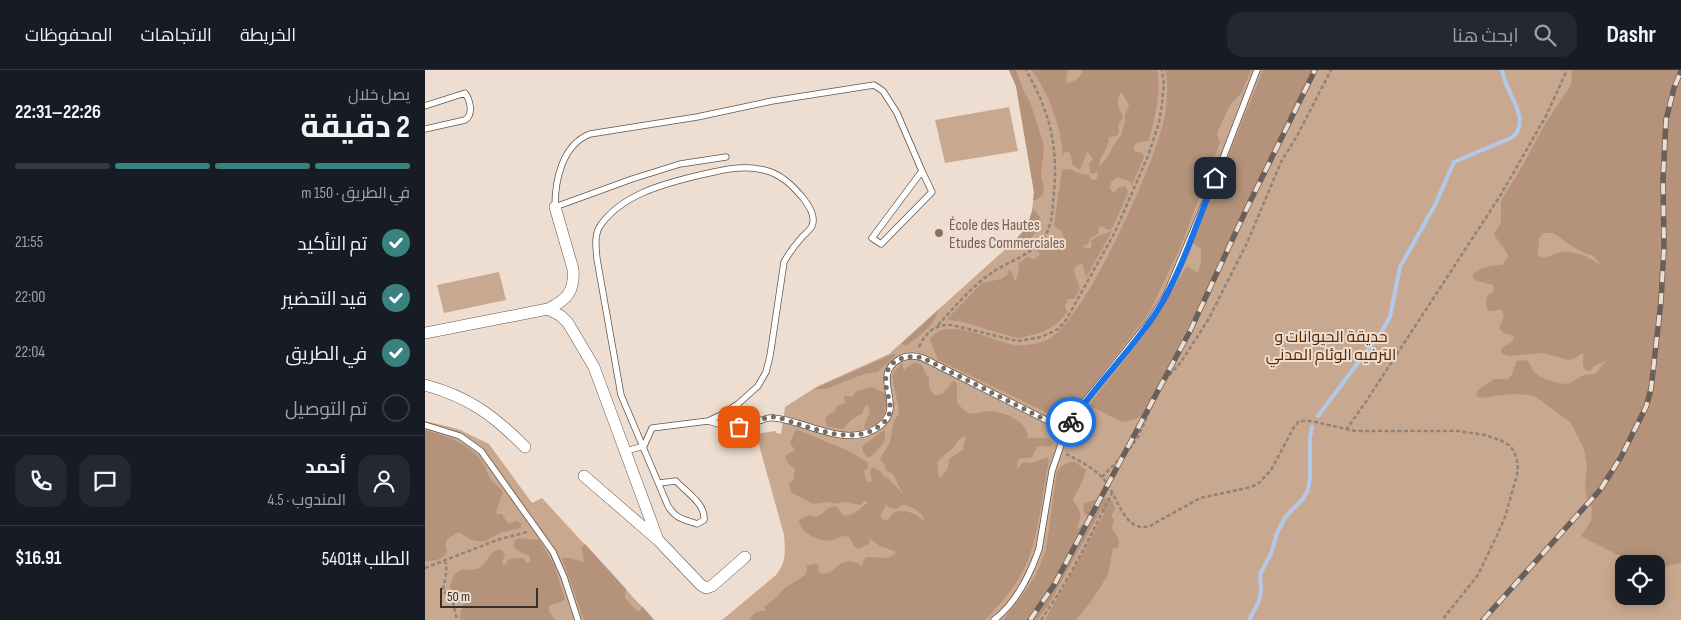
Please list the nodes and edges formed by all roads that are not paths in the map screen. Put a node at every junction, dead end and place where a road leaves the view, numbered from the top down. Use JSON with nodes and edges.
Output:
{"nodes":[{"id":1,"x":1257,"y":70,"type":"edge"},
{"id":2,"x":425,"y":106,"type":"edge"},
{"id":3,"x":425,"y":129,"type":"edge"},
{"id":4,"x":726,"y":157,"type":"dead end"},
{"id":5,"x":923,"y":171,"type":"junction"},
{"id":6,"x":555,"y":207,"type":"junction"},
{"id":7,"x":547,"y":309,"type":"junction"},
{"id":8,"x":425,"y":333,"type":"edge"},
{"id":9,"x":425,"y":385,"type":"edge"},
{"id":10,"x":708,"y":421,"type":"junction"},
{"id":11,"x":425,"y":425,"type":"edge"},
{"id":12,"x":1066,"y":430,"type":"junction"},
{"id":13,"x":644,"y":446,"type":"junction"},
{"id":14,"x":525,"y":447,"type":"dead end"},
{"id":15,"x":626,"y":451,"type":"junction"},
{"id":16,"x":584,"y":476,"type":"dead end"},
{"id":17,"x":659,"y":483,"type":"junction"},
{"id":18,"x":658,"y":540,"type":"junction"},
{"id":19,"x":745,"y":557,"type":"dead end"},
{"id":20,"x":578,"y":620,"type":"edge"},
{"id":21,"x":994,"y":620,"type":"edge"}],
"edges":[{"from":1,"to":12,"type":"lane"},
{"from":2,"to":3,"type":"lane"},
{"from":4,"to":6,"type":"lane"},
{"from":5,"to":5,"type":"lane"},
{"from":5,"to":6,"type":"lane"},
{"from":6,"to":7,"type":"street"},
{"from":7,"to":8,"type":"street"},
{"from":7,"to":15,"type":"street"},
{"from":9,"to":14,"type":"street"},
{"from":10,"to":12,"type":"lane"},
{"from":10,"to":13,"type":"lane"},
{"from":10,"to":13,"type":"lane"},
{"from":11,"to":20,"type":"lane"},
{"from":12,"to":21,"type":"lane"},
{"from":13,"to":15,"type":"lane"},
{"from":13,"to":17,"type":"lane"},
{"from":15,"to":18,"type":"street"},
{"from":16,"to":18,"type":"street"},
{"from":17,"to":17,"type":"lane"},
{"from":18,"to":19,"type":"street"}]}
